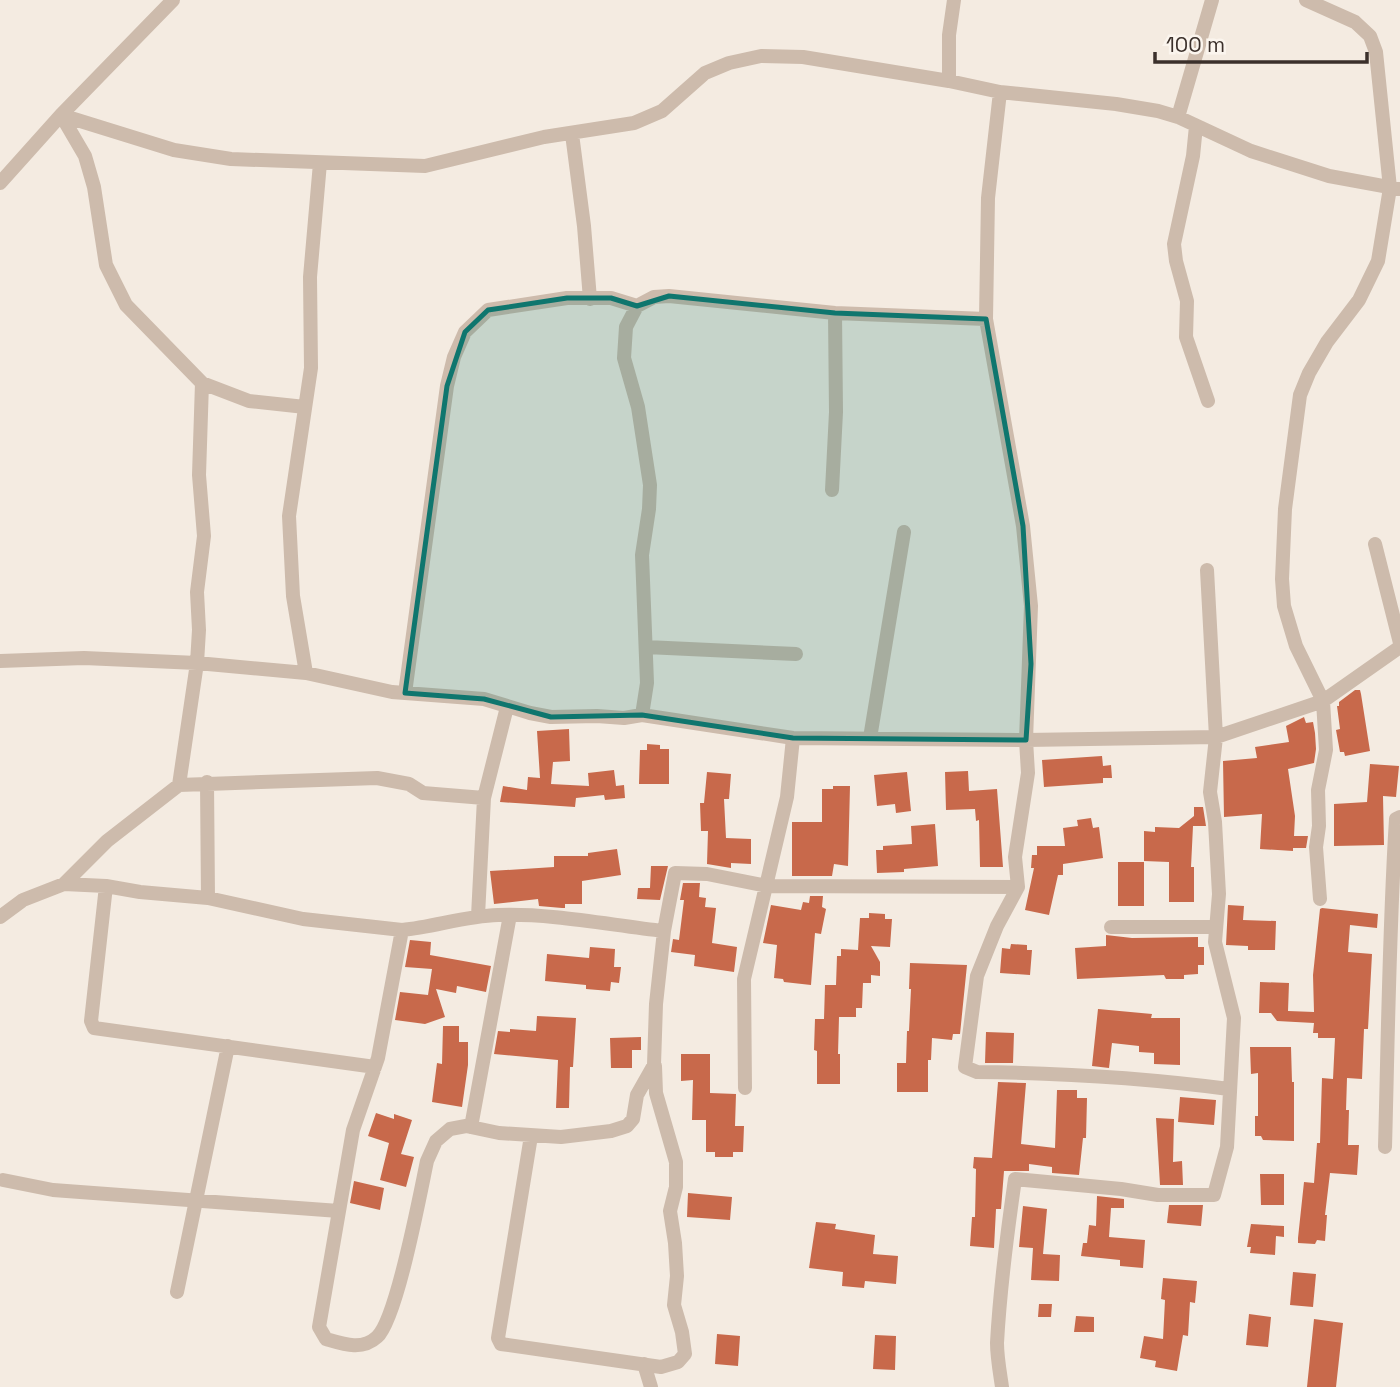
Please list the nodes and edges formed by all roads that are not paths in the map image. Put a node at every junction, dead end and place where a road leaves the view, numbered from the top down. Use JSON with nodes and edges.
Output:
{"nodes":[{"id":1,"x":173,"y":0,"type":"edge"},
{"id":2,"x":954,"y":0,"type":"edge"},
{"id":3,"x":1212,"y":0,"type":"edge"},
{"id":4,"x":1306,"y":0,"type":"edge"},
{"id":5,"x":948,"y":80,"type":"junction"},
{"id":6,"x":1000,"y":92,"type":"junction"},
{"id":7,"x":61,"y":115,"type":"junction"},
{"id":8,"x":1178,"y":117,"type":"junction"},
{"id":9,"x":1196,"y":126,"type":"junction"},
{"id":10,"x":572,"y":134,"type":"junction"},
{"id":11,"x":320,"y":163,"type":"junction"},
{"id":12,"x":0,"y":183,"type":"edge"},
{"id":13,"x":1395,"y":188,"type":"edge"},
{"id":14,"x":590,"y":299,"type":"junction"},
{"id":15,"x":637,"y":306,"type":"junction"},
{"id":16,"x":835,"y":313,"type":"junction"},
{"id":17,"x":986,"y":319,"type":"junction"},
{"id":18,"x":202,"y":383,"type":"junction"},
{"id":19,"x":1208,"y":401,"type":"dead end"},
{"id":20,"x":305,"y":407,"type":"junction"},
{"id":21,"x":832,"y":490,"type":"dead end"},
{"id":22,"x":904,"y":532,"type":"dead end"},
{"id":23,"x":1375,"y":544,"type":"dead end"},
{"id":24,"x":1207,"y":570,"type":"dead end"},
{"id":25,"x":1400,"y":645,"type":"edge"},
{"id":26,"x":646,"y":647,"type":"junction"},
{"id":27,"x":796,"y":654,"type":"dead end"},
{"id":28,"x":0,"y":661,"type":"edge"},
{"id":29,"x":197,"y":663,"type":"junction"},
{"id":30,"x":306,"y":673,"type":"junction"},
{"id":31,"x":405,"y":693,"type":"junction"},
{"id":32,"x":1323,"y":701,"type":"junction"},
{"id":33,"x":507,"y":707,"type":"junction"},
{"id":34,"x":642,"y":715,"type":"junction"},
{"id":35,"x":1216,"y":737,"type":"junction"},
{"id":36,"x":793,"y":738,"type":"junction"},
{"id":37,"x":870,"y":738,"type":"junction"},
{"id":38,"x":1026,"y":740,"type":"junction"},
{"id":39,"x":207,"y":782,"type":"junction"},
{"id":40,"x":179,"y":785,"type":"junction"},
{"id":41,"x":484,"y":798,"type":"junction"},
{"id":42,"x":1400,"y":817,"type":"edge"},
{"id":43,"x":65,"y":884,"type":"junction"},
{"id":44,"x":106,"y":886,"type":"junction"},
{"id":45,"x":767,"y":886,"type":"junction"},
{"id":46,"x":1018,"y":887,"type":"junction"},
{"id":47,"x":208,"y":898,"type":"junction"},
{"id":48,"x":1320,"y":899,"type":"dead end"},
{"id":49,"x":510,"y":915,"type":"junction"},
{"id":50,"x":478,"y":916,"type":"junction"},
{"id":51,"x":0,"y":917,"type":"edge"},
{"id":52,"x":1111,"y":926,"type":"dead end"},
{"id":53,"x":1216,"y":927,"type":"junction"},
{"id":54,"x":402,"y":930,"type":"junction"},
{"id":55,"x":664,"y":931,"type":"junction"},
{"id":56,"x":228,"y":1046,"type":"junction"},
{"id":57,"x":654,"y":1065,"type":"junction"},
{"id":58,"x":375,"y":1067,"type":"junction"},
{"id":59,"x":745,"y":1088,"type":"dead end"},
{"id":60,"x":1229,"y":1089,"type":"junction"},
{"id":61,"x":471,"y":1127,"type":"junction"},
{"id":62,"x":531,"y":1136,"type":"junction"},
{"id":63,"x":1385,"y":1147,"type":"dead end"},
{"id":64,"x":3,"y":1180,"type":"dead end"},
{"id":65,"x":196,"y":1200,"type":"junction"},
{"id":66,"x":339,"y":1211,"type":"junction"},
{"id":67,"x":177,"y":1292,"type":"dead end"},
{"id":68,"x":644,"y":1364,"type":"junction"},
{"id":69,"x":651,"y":1387,"type":"edge"},
{"id":70,"x":1002,"y":1387,"type":"edge"}],
"edges":[{"from":1,"to":7,"type":"street"},
{"from":2,"to":5,"type":"street"},
{"from":3,"to":8,"type":"street"},
{"from":4,"to":13,"type":"street"},
{"from":5,"to":6,"type":"street"},
{"from":5,"to":10,"type":"street"},
{"from":6,"to":8,"type":"street"},
{"from":6,"to":17,"type":"street"},
{"from":7,"to":11,"type":"street"},
{"from":7,"to":12,"type":"street"},
{"from":7,"to":18,"type":"street"},
{"from":8,"to":9,"type":"street"},
{"from":9,"to":13,"type":"street"},
{"from":9,"to":19,"type":"street"},
{"from":10,"to":11,"type":"street"},
{"from":10,"to":14,"type":"street"},
{"from":11,"to":20,"type":"street"},
{"from":13,"to":32,"type":"street"},
{"from":14,"to":15,"type":"street"},
{"from":14,"to":31,"type":"street"},
{"from":15,"to":16,"type":"street"},
{"from":15,"to":26,"type":"street"},
{"from":16,"to":17,"type":"street"},
{"from":16,"to":21,"type":"street"},
{"from":17,"to":38,"type":"street"},
{"from":18,"to":20,"type":"street"},
{"from":18,"to":29,"type":"street"},
{"from":20,"to":30,"type":"street"},
{"from":22,"to":37,"type":"street"},
{"from":23,"to":25,"type":"street"},
{"from":24,"to":35,"type":"street"},
{"from":25,"to":32,"type":"street"},
{"from":26,"to":27,"type":"street"},
{"from":26,"to":34,"type":"street"},
{"from":28,"to":29,"type":"street"},
{"from":29,"to":30,"type":"street"},
{"from":29,"to":40,"type":"street"},
{"from":30,"to":31,"type":"street"},
{"from":31,"to":33,"type":"street"},
{"from":32,"to":35,"type":"street"},
{"from":32,"to":48,"type":"street"},
{"from":33,"to":34,"type":"street"},
{"from":33,"to":41,"type":"street"},
{"from":34,"to":36,"type":"street"},
{"from":35,"to":38,"type":"street"},
{"from":35,"to":53,"type":"street"},
{"from":36,"to":37,"type":"street"},
{"from":36,"to":45,"type":"street"},
{"from":37,"to":38,"type":"street"},
{"from":38,"to":46,"type":"street"},
{"from":39,"to":40,"type":"street"},
{"from":39,"to":41,"type":"street"},
{"from":39,"to":47,"type":"street"},
{"from":40,"to":43,"type":"street"},
{"from":41,"to":50,"type":"street"},
{"from":42,"to":63,"type":"street"},
{"from":43,"to":44,"type":"street"},
{"from":43,"to":51,"type":"street"},
{"from":44,"to":47,"type":"street"},
{"from":44,"to":56,"type":"street"},
{"from":45,"to":46,"type":"street"},
{"from":45,"to":55,"type":"street"},
{"from":45,"to":59,"type":"street"},
{"from":46,"to":60,"type":"street"},
{"from":47,"to":54,"type":"street"},
{"from":49,"to":50,"type":"street"},
{"from":49,"to":55,"type":"street"},
{"from":49,"to":61,"type":"street"},
{"from":50,"to":54,"type":"street"},
{"from":52,"to":53,"type":"street"},
{"from":53,"to":60,"type":"street"},
{"from":54,"to":58,"type":"street"},
{"from":55,"to":57,"type":"street"},
{"from":56,"to":58,"type":"street"},
{"from":56,"to":65,"type":"street"},
{"from":57,"to":62,"type":"street"},
{"from":57,"to":68,"type":"street"},
{"from":58,"to":66,"type":"street"},
{"from":60,"to":70,"type":"street"},
{"from":61,"to":62,"type":"street"},
{"from":61,"to":66,"type":"street"},
{"from":62,"to":68,"type":"street"},
{"from":64,"to":65,"type":"street"},
{"from":65,"to":66,"type":"street"},
{"from":65,"to":67,"type":"street"},
{"from":68,"to":69,"type":"street"}]}
